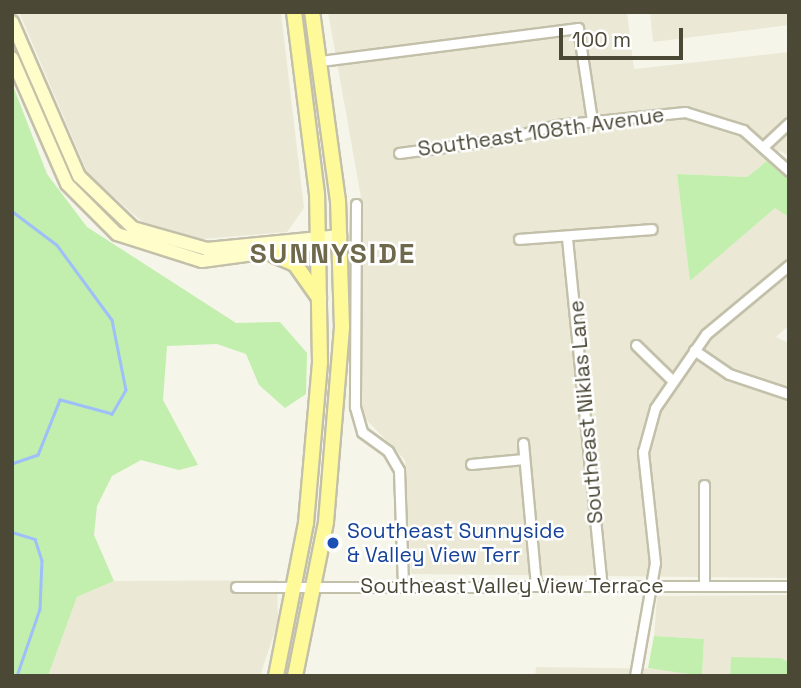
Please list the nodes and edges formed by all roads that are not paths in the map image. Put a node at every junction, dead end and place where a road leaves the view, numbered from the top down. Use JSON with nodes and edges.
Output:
{"nodes":[{"id":1,"x":312,"y":12,"type":"edge"},
{"id":2,"x":295,"y":18,"type":"edge"},
{"id":3,"x":12,"y":22,"type":"edge"},
{"id":4,"x":12,"y":58,"type":"edge"},
{"id":5,"x":321,"y":61,"type":"junction"},
{"id":6,"x":592,"y":121,"type":"junction"},
{"id":7,"x":789,"y":122,"type":"edge"},
{"id":8,"x":763,"y":147,"type":"junction"},
{"id":9,"x":399,"y":153,"type":"dead end"},
{"id":10,"x":789,"y":171,"type":"edge"},
{"id":11,"x":356,"y":204,"type":"dead end"},
{"id":12,"x":652,"y":229,"type":"dead end"},
{"id":13,"x":567,"y":238,"type":"junction"},
{"id":14,"x":340,"y":239,"type":"junction"},
{"id":15,"x":519,"y":239,"type":"dead end"},
{"id":16,"x":319,"y":241,"type":"junction"},
{"id":17,"x":274,"y":255,"type":"junction"},
{"id":18,"x":789,"y":265,"type":"edge"},
{"id":19,"x":321,"y":300,"type":"junction"},
{"id":20,"x":636,"y":345,"type":"dead end"},
{"id":21,"x":694,"y":350,"type":"junction"},
{"id":22,"x":671,"y":379,"type":"junction"},
{"id":23,"x":789,"y":394,"type":"edge"},
{"id":24,"x":523,"y":443,"type":"dead end"},
{"id":25,"x":524,"y":458,"type":"junction"},
{"id":26,"x":471,"y":464,"type":"dead end"},
{"id":27,"x":704,"y":485,"type":"dead end"},
{"id":28,"x":536,"y":585,"type":"junction"},
{"id":29,"x":602,"y":586,"type":"junction"},
{"id":30,"x":652,"y":586,"type":"junction"},
{"id":31,"x":704,"y":586,"type":"junction"},
{"id":32,"x":789,"y":586,"type":"edge"},
{"id":33,"x":236,"y":587,"type":"dead end"},
{"id":34,"x":296,"y":587,"type":"junction"},
{"id":35,"x":315,"y":587,"type":"junction"},
{"id":36,"x":403,"y":587,"type":"junction"},
{"id":37,"x":276,"y":676,"type":"edge"},
{"id":38,"x":295,"y":676,"type":"edge"},
{"id":39,"x":635,"y":676,"type":"edge"}],
"edges":[{"from":1,"to":5,"type":"main road"},
{"from":2,"to":5,"type":"main road"},
{"from":2,"to":16,"type":"main road"},
{"from":3,"to":16,"type":"main road"},
{"from":4,"to":17,"type":"main road"},
{"from":5,"to":6,"type":"street"},
{"from":5,"to":14,"type":"main road"},
{"from":6,"to":8,"type":"street","name":"Southeast 108th Avenue"},
{"from":6,"to":9,"type":"street","name":"Southeast 108th Avenue"},
{"from":7,"to":8,"type":"street"},
{"from":8,"to":10,"type":"street","name":"Southeast 108th Avenue"},
{"from":11,"to":36,"type":"street"},
{"from":12,"to":13,"type":"street"},
{"from":13,"to":15,"type":"street"},
{"from":13,"to":29,"type":"street","name":"Southeast Niklas Lane"},
{"from":14,"to":16,"type":"main road"},
{"from":14,"to":35,"type":"main road"},
{"from":16,"to":17,"type":"main road"},
{"from":16,"to":19,"type":"main road"},
{"from":17,"to":19,"type":"main road"},
{"from":18,"to":21,"type":"street"},
{"from":19,"to":34,"type":"main road"},
{"from":20,"to":22,"type":"street"},
{"from":21,"to":22,"type":"street"},
{"from":21,"to":23,"type":"street"},
{"from":22,"to":30,"type":"street"},
{"from":24,"to":25,"type":"street"},
{"from":25,"to":26,"type":"street"},
{"from":25,"to":28,"type":"street"},
{"from":27,"to":31,"type":"street"},
{"from":28,"to":29,"type":"street","name":"Southeast Valley View Terrace"},
{"from":28,"to":36,"type":"street","name":"Southeast Valley View Terrace"},
{"from":29,"to":30,"type":"street","name":"Southeast Valley View Terrace"},
{"from":30,"to":31,"type":"street","name":"Southeast Valley View Terrace"},
{"from":30,"to":39,"type":"street"},
{"from":31,"to":32,"type":"street","name":"Southeast Valley View Terrace"},
{"from":33,"to":34,"type":"street","name":"Southeast Valley View Terrace"},
{"from":34,"to":35,"type":"street","name":"Southeast Valley View Terrace"},
{"from":34,"to":37,"type":"main road"},
{"from":35,"to":36,"type":"street","name":"Southeast Valley View Terrace"},
{"from":35,"to":38,"type":"main road"}]}
